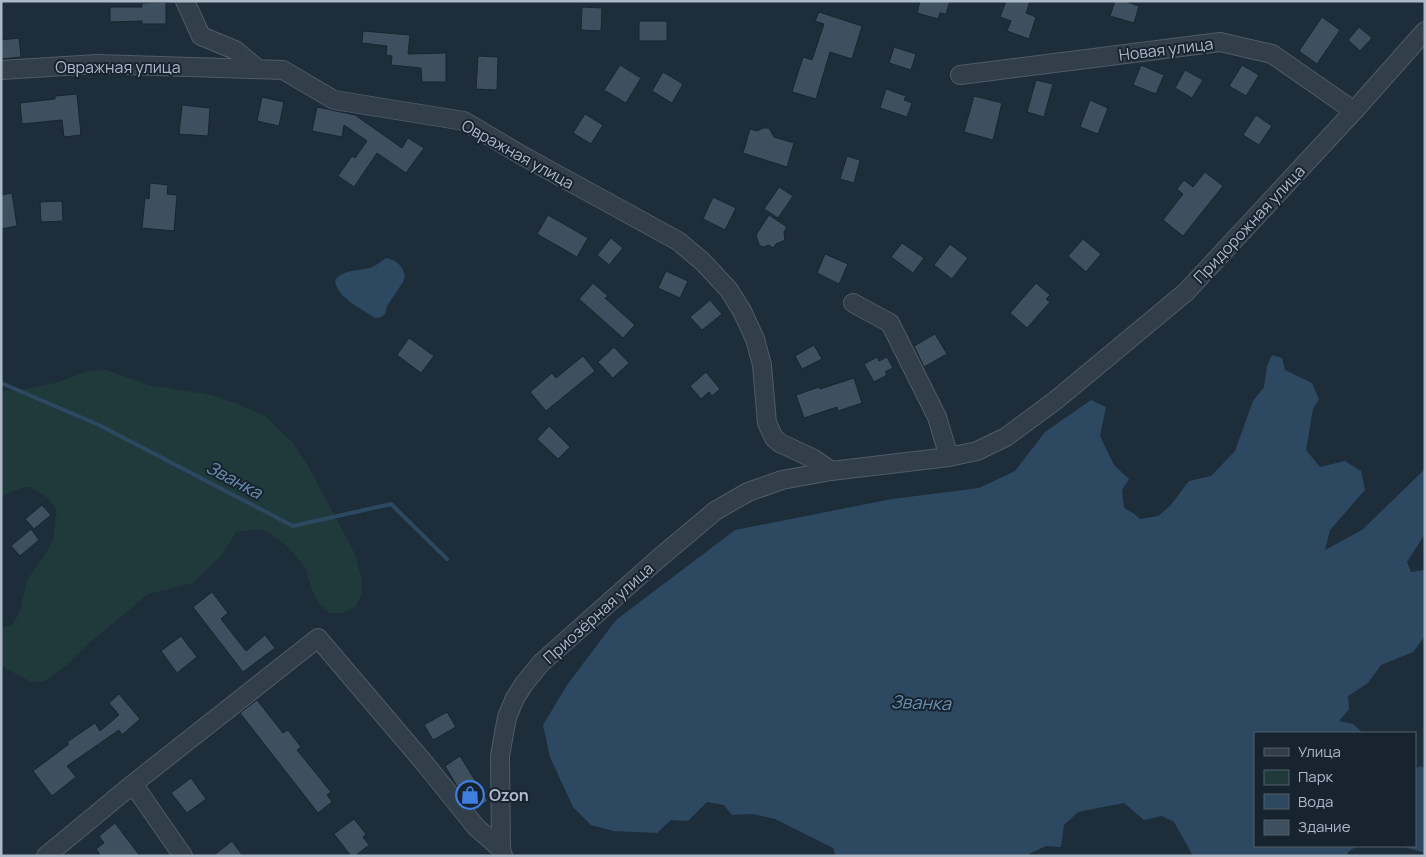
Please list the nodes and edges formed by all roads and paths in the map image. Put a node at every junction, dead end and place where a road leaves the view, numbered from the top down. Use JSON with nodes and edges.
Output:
{"nodes":[{"id":1,"x":185,"y":1,"type":"edge"},
{"id":2,"x":1425,"y":31,"type":"edge"},
{"id":3,"x":258,"y":69,"type":"junction"},
{"id":4,"x":1,"y":70,"type":"edge"},
{"id":5,"x":960,"y":76,"type":"dead end"},
{"id":6,"x":1354,"y":111,"type":"junction"},
{"id":7,"x":853,"y":302,"type":"dead end"},
{"id":8,"x":949,"y":457,"type":"junction"},
{"id":9,"x":831,"y":471,"type":"junction"},
{"id":10,"x":133,"y":784,"type":"junction"},
{"id":11,"x":502,"y":853,"type":"edge"},
{"id":12,"x":46,"y":856,"type":"edge"},
{"id":13,"x":183,"y":856,"type":"edge"}],
"edges":[{"from":1,"to":3,"type":"street"},
{"from":2,"to":6,"type":"street","name":"Придорожная улица"},
{"from":3,"to":4,"type":"street","name":"Овражная улица"},
{"from":3,"to":9,"type":"street","name":"Овражная улица"},
{"from":5,"to":6,"type":"street","name":"Новая улица"},
{"from":6,"to":8,"type":"street","name":"Придорожная улица"},
{"from":7,"to":8,"type":"street"},
{"from":8,"to":9,"type":"street","name":"Приозёрная улица"},
{"from":9,"to":11,"type":"street","name":"Приозёрная улица"},
{"from":10,"to":11,"type":"street"},
{"from":10,"to":12,"type":"street"},
{"from":10,"to":13,"type":"street"}]}
